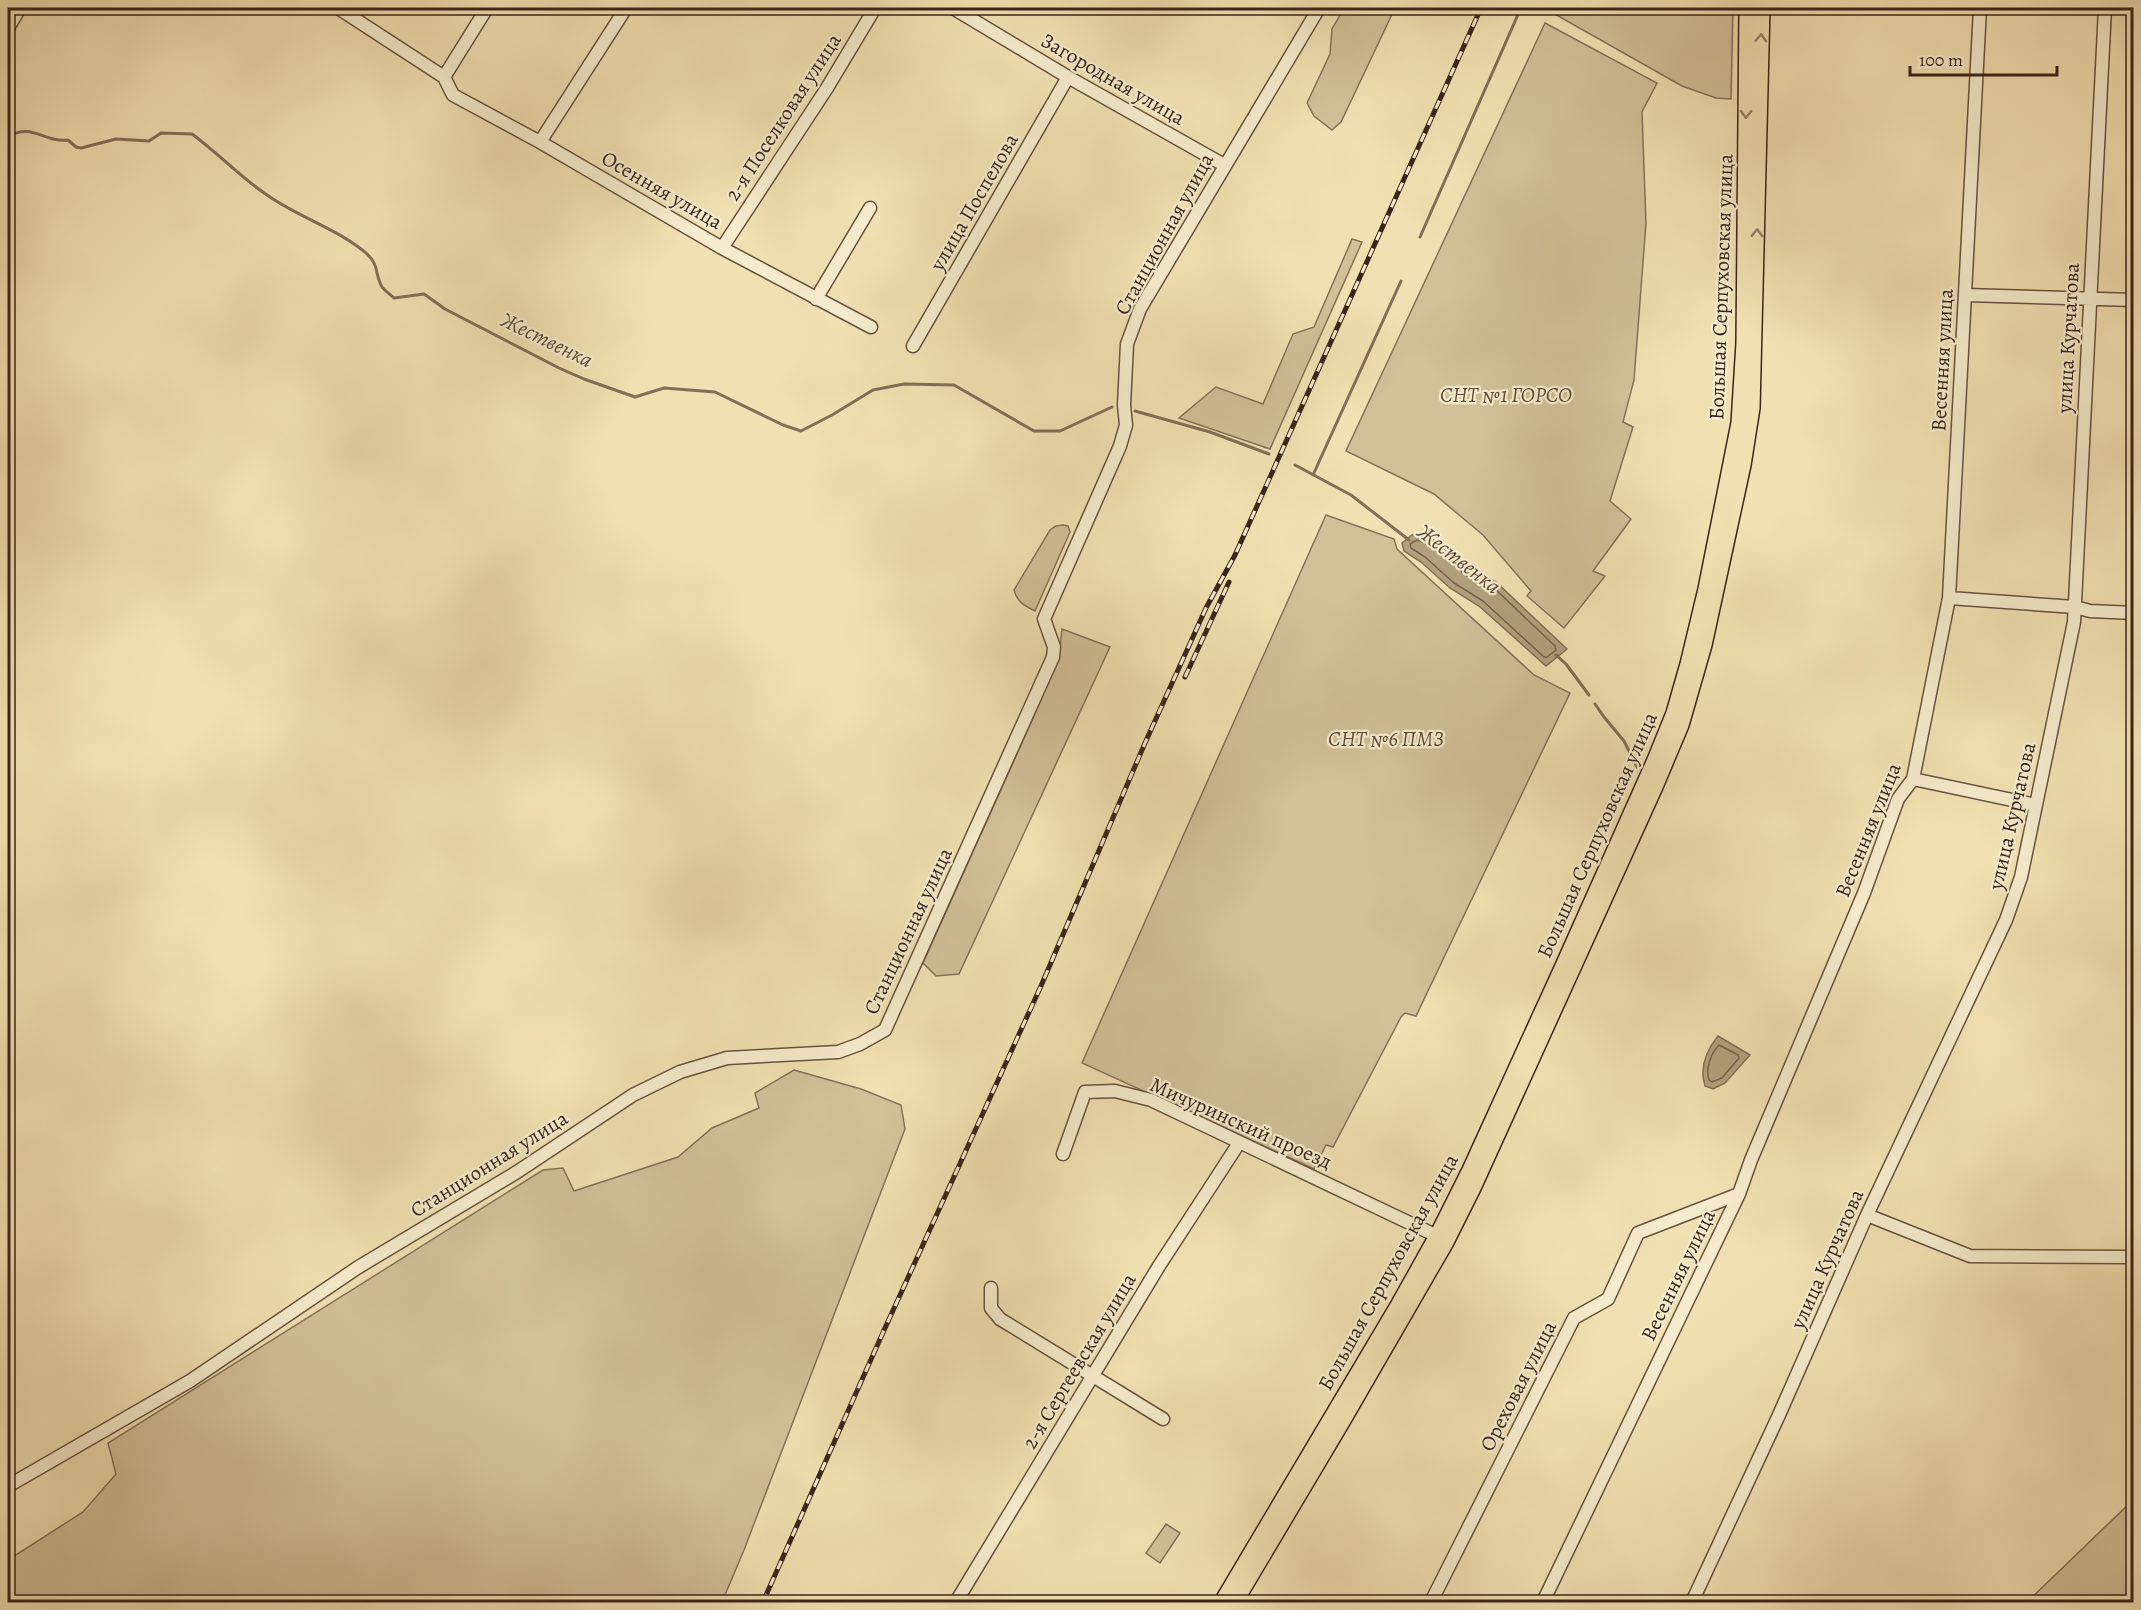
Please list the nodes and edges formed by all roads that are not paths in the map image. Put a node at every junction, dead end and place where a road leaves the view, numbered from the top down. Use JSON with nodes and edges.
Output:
{"nodes":[{"id":1,"x":20,"y":8,"type":"edge"},
{"id":2,"x":338,"y":8,"type":"edge"},
{"id":3,"x":487,"y":8,"type":"edge"},
{"id":4,"x":626,"y":8,"type":"edge"},
{"id":5,"x":875,"y":8,"type":"edge"},
{"id":6,"x":953,"y":8,"type":"edge"},
{"id":7,"x":1319,"y":8,"type":"edge"},
{"id":8,"x":1747,"y":8,"type":"edge"},
{"id":9,"x":1762,"y":8,"type":"edge"},
{"id":10,"x":1980,"y":8,"type":"edge"},
{"id":11,"x":2105,"y":8,"type":"edge"},
{"id":12,"x":8,"y":28,"type":"edge"},
{"id":13,"x":444,"y":77,"type":"junction"},
{"id":14,"x":1068,"y":77,"type":"junction"},
{"id":15,"x":540,"y":142,"type":"junction"},
{"id":16,"x":1224,"y":165,"type":"junction"},
{"id":17,"x":870,"y":208,"type":"dead end"},
{"id":18,"x":722,"y":248,"type":"junction"},
{"id":19,"x":1965,"y":295,"type":"junction"},
{"id":20,"x":2089,"y":298,"type":"junction"},
{"id":21,"x":816,"y":299,"type":"junction"},
{"id":22,"x":2133,"y":300,"type":"edge"},
{"id":23,"x":871,"y":327,"type":"dead end"},
{"id":24,"x":913,"y":346,"type":"dead end"},
{"id":25,"x":1949,"y":598,"type":"junction"},
{"id":26,"x":2075,"y":607,"type":"junction"},
{"id":27,"x":2133,"y":613,"type":"edge"},
{"id":28,"x":1913,"y":780,"type":"junction"},
{"id":29,"x":2037,"y":805,"type":"junction"},
{"id":30,"x":1239,"y":1143,"type":"junction"},
{"id":31,"x":1063,"y":1154,"type":"dead end"},
{"id":32,"x":1739,"y":1194,"type":"junction"},
{"id":33,"x":1867,"y":1215,"type":"junction"},
{"id":34,"x":1437,"y":1236,"type":"junction"},
{"id":35,"x":2133,"y":1257,"type":"edge"},
{"id":36,"x":991,"y":1288,"type":"dead end"},
{"id":37,"x":1093,"y":1377,"type":"junction"},
{"id":38,"x":1163,"y":1419,"type":"dead end"},
{"id":39,"x":8,"y":1486,"type":"edge"},
{"id":40,"x":956,"y":1602,"type":"edge"},
{"id":41,"x":1222,"y":1602,"type":"edge"},
{"id":42,"x":1235,"y":1602,"type":"edge"},
{"id":43,"x":1431,"y":1602,"type":"edge"},
{"id":44,"x":1543,"y":1602,"type":"edge"},
{"id":45,"x":1692,"y":1602,"type":"edge"}],
"edges":[{"from":1,"to":12,"type":"street"},
{"from":2,"to":13,"type":"street","name":"Осенняя улица"},
{"from":3,"to":13,"type":"street"},
{"from":4,"to":15,"type":"street"},
{"from":5,"to":18,"type":"street","name":"2-я Поселковая улица"},
{"from":6,"to":14,"type":"street","name":"Загородная улица"},
{"from":7,"to":16,"type":"street","name":"Станционная улица"},
{"from":8,"to":34,"type":"main road","name":"Большая Серпуховская улица","one_way":true},
{"from":42,"to":9,"type":"main road","name":"Большая Серпуховская улица","one_way":true},
{"from":10,"to":19,"type":"street","name":"Весенняя улица"},
{"from":11,"to":20,"type":"street","name":"улица Курчатова"},
{"from":13,"to":15,"type":"street","name":"Осенняя улица"},
{"from":14,"to":16,"type":"street","name":"Загородная улица"},
{"from":14,"to":24,"type":"street","name":"улица Поспелова"},
{"from":15,"to":18,"type":"street","name":"Осенняя улица"},
{"from":16,"to":39,"type":"street","name":"Станционная улица"},
{"from":17,"to":21,"type":"street"},
{"from":18,"to":21,"type":"street","name":"Осенняя улица"},
{"from":19,"to":20,"type":"street"},
{"from":19,"to":25,"type":"street","name":"Весенняя улица"},
{"from":20,"to":22,"type":"street"},
{"from":20,"to":26,"type":"street","name":"улица Курчатова"},
{"from":21,"to":23,"type":"street","name":"Осенняя улица"},
{"from":25,"to":26,"type":"street"},
{"from":25,"to":28,"type":"street","name":"Весенняя улица"},
{"from":26,"to":27,"type":"street"},
{"from":26,"to":29,"type":"street","name":"улица Курчатова"},
{"from":28,"to":29,"type":"street"},
{"from":28,"to":32,"type":"street","name":"Весенняя улица"},
{"from":29,"to":33,"type":"street","name":"улица Курчатова"},
{"from":30,"to":31,"type":"street","name":"Мичуринский проезд"},
{"from":30,"to":34,"type":"street","name":"Мичуринский проезд"},
{"from":30,"to":37,"type":"street","name":"2-я Сергеевская улица"},
{"from":32,"to":43,"type":"street","name":"Ореховая улица"},
{"from":32,"to":44,"type":"street","name":"Весенняя улица"},
{"from":33,"to":35,"type":"street"},
{"from":33,"to":45,"type":"street","name":"улица Курчатова"},
{"from":34,"to":41,"type":"main road","name":"Большая Серпуховская улица"},
{"from":36,"to":37,"type":"street"},
{"from":37,"to":38,"type":"street"},
{"from":37,"to":40,"type":"street","name":"2-я Сергеевская улица"}]}
